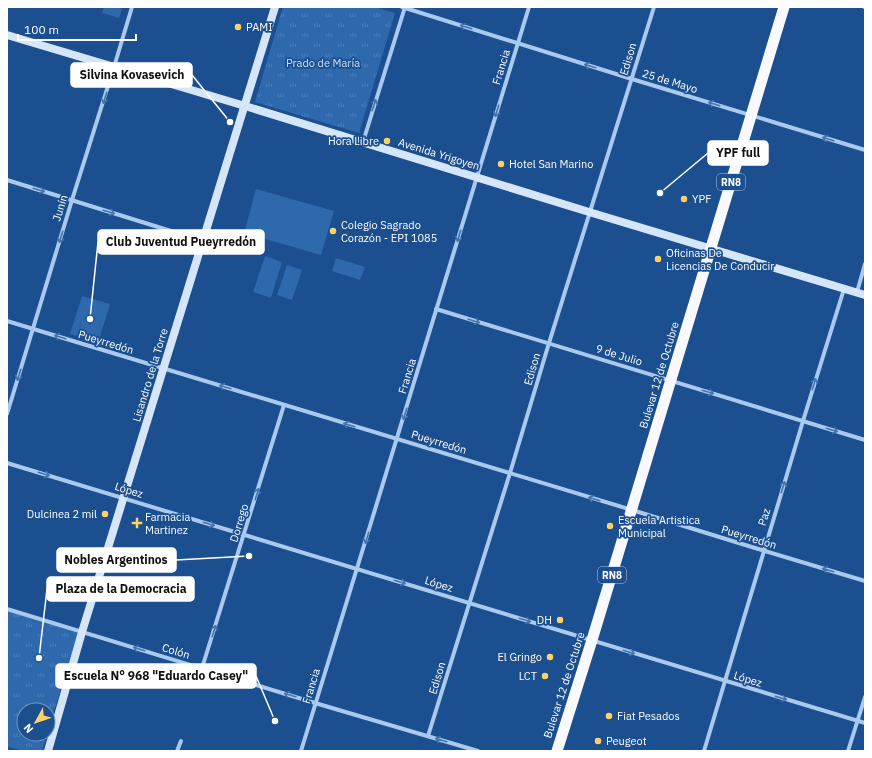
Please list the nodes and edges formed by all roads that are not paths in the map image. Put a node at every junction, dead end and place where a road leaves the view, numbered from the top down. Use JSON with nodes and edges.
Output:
{"nodes":[{"id":1,"x":132,"y":7,"type":"edge"},
{"id":2,"x":275,"y":7,"type":"edge"},
{"id":3,"x":404,"y":7,"type":"edge"},
{"id":4,"x":529,"y":7,"type":"edge"},
{"id":5,"x":654,"y":7,"type":"edge"},
{"id":6,"x":784,"y":7,"type":"edge"},
{"id":7,"x":7,"y":35,"type":"edge"},
{"id":8,"x":518,"y":43,"type":"junction"},
{"id":9,"x":114,"y":67,"type":"junction"},
{"id":10,"x":632,"y":79,"type":"junction"},
{"id":11,"x":245,"y":106,"type":"junction"},
{"id":12,"x":751,"y":115,"type":"junction"},
{"id":13,"x":363,"y":142,"type":"junction"},
{"id":14,"x":865,"y":150,"type":"edge"},
{"id":15,"x":476,"y":177,"type":"junction"},
{"id":16,"x":7,"y":180,"type":"edge"},
{"id":17,"x":72,"y":200,"type":"junction"},
{"id":18,"x":589,"y":212,"type":"junction"},
{"id":19,"x":203,"y":241,"type":"junction"},
{"id":20,"x":711,"y":249,"type":"junction"},
{"id":21,"x":865,"y":264,"type":"edge"},
{"id":22,"x":844,"y":289,"type":"junction"},
{"id":23,"x":856,"y":293,"type":"junction"},
{"id":24,"x":865,"y":295,"type":"edge"},
{"id":25,"x":436,"y":309,"type":"junction"},
{"id":26,"x":7,"y":321,"type":"edge"},
{"id":27,"x":33,"y":329,"type":"junction"},
{"id":28,"x":549,"y":343,"type":"junction"},
{"id":29,"x":164,"y":368,"type":"junction"},
{"id":30,"x":671,"y":381,"type":"junction"},
{"id":31,"x":284,"y":405,"type":"junction"},
{"id":32,"x":7,"y":414,"type":"edge"},
{"id":33,"x":803,"y":421,"type":"junction"},
{"id":34,"x":397,"y":439,"type":"junction"},
{"id":35,"x":865,"y":440,"type":"edge"},
{"id":36,"x":7,"y":463,"type":"edge"},
{"id":37,"x":510,"y":473,"type":"junction"},
{"id":38,"x":124,"y":498,"type":"junction"},
{"id":39,"x":632,"y":510,"type":"junction"},
{"id":40,"x":244,"y":535,"type":"junction"},
{"id":41,"x":763,"y":551,"type":"junction"},
{"id":42,"x":357,"y":569,"type":"junction"},
{"id":43,"x":865,"y":581,"type":"edge"},
{"id":44,"x":470,"y":603,"type":"junction"},
{"id":45,"x":7,"y":609,"type":"edge"},
{"id":46,"x":82,"y":632,"type":"junction"},
{"id":47,"x":592,"y":640,"type":"junction"},
{"id":48,"x":202,"y":668,"type":"junction"},
{"id":49,"x":725,"y":681,"type":"junction"},
{"id":50,"x":865,"y":697,"type":"edge"},
{"id":51,"x":315,"y":703,"type":"junction"},
{"id":52,"x":857,"y":720,"type":"junction"},
{"id":53,"x":865,"y":723,"type":"edge"},
{"id":54,"x":428,"y":736,"type":"junction"},
{"id":55,"x":180,"y":741,"type":"dead end"},
{"id":56,"x":48,"y":751,"type":"edge"},
{"id":57,"x":177,"y":751,"type":"edge"},
{"id":58,"x":301,"y":751,"type":"edge"},
{"id":59,"x":478,"y":751,"type":"edge"},
{"id":60,"x":557,"y":751,"type":"edge"},
{"id":61,"x":704,"y":751,"type":"edge"},
{"id":62,"x":848,"y":751,"type":"edge"}],
"edges":[{"from":1,"to":9,"type":"street","name":"Junín"},
{"from":2,"to":11,"type":"main road","name":"Lisandro de la Torre"},
{"from":8,"to":3,"type":"street","name":"25 de Mayo","one_way":true},
{"from":13,"to":3,"type":"street","one_way":true},
{"from":4,"to":8,"type":"street","name":"Francia"},
{"from":5,"to":10,"type":"street","name":"Edison"},
{"from":6,"to":12,"type":"highway","name":"Bulevar 12 de Octubre","number":"RN8"},
{"from":7,"to":9,"type":"main road","name":"Avenida Yrigoyen"},
{"from":10,"to":8,"type":"street","name":"25 de Mayo","one_way":true},
{"from":8,"to":15,"type":"street","name":"Francia","one_way":true},
{"from":9,"to":11,"type":"main road","name":"Avenida Yrigoyen"},
{"from":9,"to":17,"type":"street","name":"Junín","one_way":true},
{"from":12,"to":10,"type":"street","name":"25 de Mayo","one_way":true},
{"from":10,"to":18,"type":"street","name":"Edison"},
{"from":11,"to":13,"type":"main road","name":"Avenida Yrigoyen"},
{"from":11,"to":19,"type":"main road","name":"Lisandro de la Torre"},
{"from":14,"to":12,"type":"street","name":"25 de Mayo","one_way":true},
{"from":12,"to":20,"type":"highway","name":"Bulevar 12 de Octubre","number":"RN8"},
{"from":13,"to":15,"type":"main road","name":"Avenida Yrigoyen"},
{"from":15,"to":18,"type":"main road","name":"Avenida Yrigoyen"},
{"from":15,"to":25,"type":"street","name":"Francia","one_way":true},
{"from":16,"to":17,"type":"street","one_way":true},
{"from":17,"to":19,"type":"street","one_way":true},
{"from":17,"to":27,"type":"street","name":"Junín","one_way":true},
{"from":18,"to":20,"type":"main road","name":"Avenida Yrigoyen"},
{"from":18,"to":28,"type":"street","name":"Edison"},
{"from":19,"to":29,"type":"main road","name":"Lisandro de la Torre"},
{"from":20,"to":22,"type":"main road","name":"Avenida Yrigoyen"},
{"from":20,"to":30,"type":"highway","name":"Bulevar 12 de Octubre","number":"RN8"},
{"from":21,"to":23,"type":"street"},
{"from":22,"to":23,"type":"main road","name":"Avenida Yrigoyen"},
{"from":33,"to":22,"type":"street","name":"Paz","one_way":true},
{"from":23,"to":24,"type":"main road","name":"Avenida Yrigoyen"},
{"from":25,"to":28,"type":"street","name":"9 de Julio","one_way":true},
{"from":25,"to":34,"type":"street","name":"Francia","one_way":true},
{"from":26,"to":27,"type":"street","name":"Pueyrredón"},
{"from":29,"to":27,"type":"street","name":"Pueyrredón","one_way":true},
{"from":27,"to":32,"type":"street","name":"Junín","one_way":true},
{"from":28,"to":30,"type":"street","name":"9 de Julio"},
{"from":28,"to":37,"type":"street","name":"Edison"},
{"from":31,"to":29,"type":"street","name":"Pueyrredón","one_way":true},
{"from":29,"to":38,"type":"main road","name":"Lisandro de la Torre"},
{"from":30,"to":33,"type":"street","name":"9 de Julio","one_way":true},
{"from":30,"to":39,"type":"highway","name":"Bulevar 12 de Octubre","number":"RN8"},
{"from":34,"to":31,"type":"street","name":"Pueyrredón","one_way":true},
{"from":40,"to":31,"type":"street","name":"Dorrego","one_way":true},
{"from":33,"to":35,"type":"street","name":"9 de Julio","one_way":true},
{"from":41,"to":33,"type":"street","name":"Paz","one_way":true},
{"from":34,"to":37,"type":"street","name":"Pueyrredón"},
{"from":34,"to":42,"type":"street","name":"Francia","one_way":true},
{"from":36,"to":38,"type":"street","name":"López","one_way":true},
{"from":39,"to":37,"type":"street","name":"Pueyrredón","one_way":true},
{"from":37,"to":44,"type":"street","name":"Edison"},
{"from":38,"to":40,"type":"street","name":"López","one_way":true},
{"from":38,"to":46,"type":"main road","name":"Lisandro de la Torre"},
{"from":39,"to":41,"type":"street","name":"Pueyrredón"},
{"from":39,"to":47,"type":"highway","name":"Bulevar 12 de Octubre","number":"RN8"},
{"from":40,"to":42,"type":"street","name":"López"},
{"from":48,"to":40,"type":"street","name":"Dorrego","one_way":true},
{"from":43,"to":41,"type":"street","name":"Pueyrredón","one_way":true},
{"from":41,"to":49,"type":"street","name":"Paz"},
{"from":42,"to":44,"type":"street","name":"López","one_way":true},
{"from":42,"to":51,"type":"street","name":"Francia"},
{"from":44,"to":47,"type":"street","name":"López","one_way":true},
{"from":44,"to":54,"type":"street","name":"Edison"},
{"from":45,"to":46,"type":"street","name":"Colón"},
{"from":48,"to":46,"type":"street","name":"Colón","one_way":true},
{"from":46,"to":56,"type":"main road","name":"Lisandro de la Torre"},
{"from":47,"to":49,"type":"street","name":"López","one_way":true},
{"from":47,"to":60,"type":"highway","name":"Bulevar 12 de Octubre","number":"RN8"},
{"from":51,"to":48,"type":"street","name":"Colón","one_way":true},
{"from":49,"to":52,"type":"street","name":"López","one_way":true},
{"from":49,"to":61,"type":"street","name":"Paz"},
{"from":50,"to":52,"type":"street"},
{"from":51,"to":54,"type":"street","name":"Colón"},
{"from":51,"to":58,"type":"street","name":"Francia"},
{"from":52,"to":53,"type":"street","name":"López"},
{"from":52,"to":62,"type":"street"},
{"from":59,"to":54,"type":"street","name":"Colón","one_way":true},
{"from":55,"to":57,"type":"street"}]}
